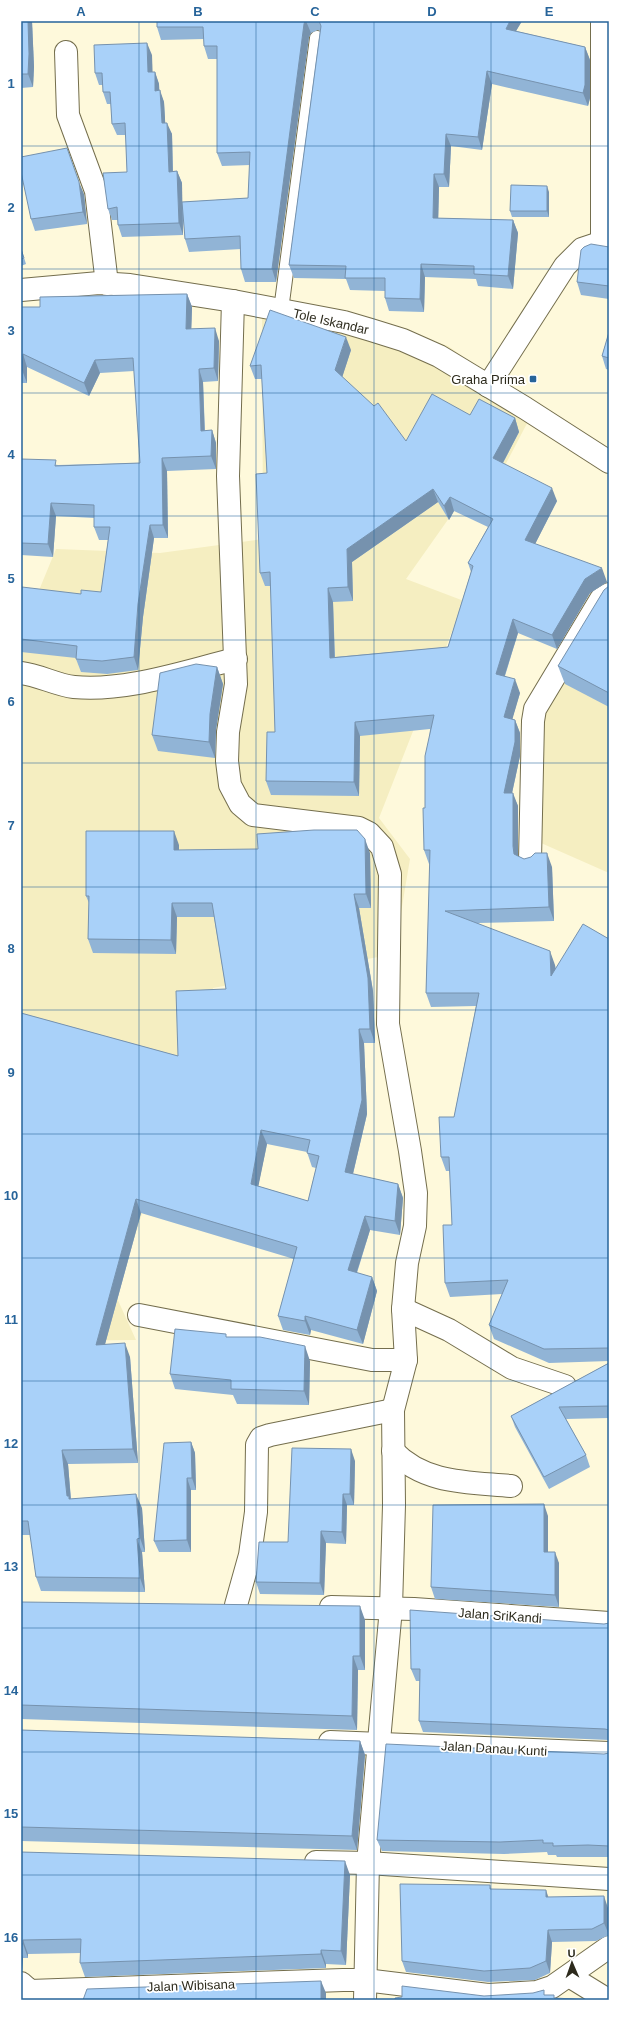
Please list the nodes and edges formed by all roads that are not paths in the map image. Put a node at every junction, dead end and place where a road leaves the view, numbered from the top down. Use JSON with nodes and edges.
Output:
{"nodes":[{"id":1,"x":602,"y":21,"type":"edge"},
{"id":2,"x":317,"y":38,"type":"dead end"},
{"id":3,"x":66,"y":52,"type":"dead end"},
{"id":4,"x":606,"y":240,"type":"edge"},
{"id":5,"x":107,"y":284,"type":"junction"},
{"id":6,"x":21,"y":290,"type":"edge"},
{"id":7,"x":233,"y":301,"type":"junction"},
{"id":8,"x":281,"y":310,"type":"junction"},
{"id":9,"x":488,"y":386,"type":"junction"},
{"id":10,"x":609,"y":462,"type":"edge"},
{"id":11,"x":609,"y":594,"type":"edge"},
{"id":12,"x":236,"y":659,"type":"junction"},
{"id":13,"x":21,"y":673,"type":"edge"},
{"id":14,"x":530,"y":860,"type":"edge"},
{"id":15,"x":404,"y":1309,"type":"junction"},
{"id":16,"x":139,"y":1315,"type":"dead end"},
{"id":17,"x":406,"y":1360,"type":"junction"},
{"id":18,"x":565,"y":1386,"type":"edge"},
{"id":19,"x":393,"y":1410,"type":"junction"},
{"id":20,"x":393,"y":1451,"type":"junction"},
{"id":21,"x":511,"y":1486,"type":"dead end"},
{"id":22,"x":212,"y":1605,"type":"edge"},
{"id":23,"x":236,"y":1605,"type":"junction"},
{"id":24,"x":259,"y":1606,"type":"edge"},
{"id":25,"x":314,"y":1607,"type":"edge"},
{"id":26,"x":391,"y":1608,"type":"junction"},
{"id":27,"x":609,"y":1623,"type":"edge"},
{"id":28,"x":308,"y":1741,"type":"edge"},
{"id":29,"x":380,"y":1743,"type":"junction"},
{"id":30,"x":609,"y":1753,"type":"edge"},
{"id":31,"x":297,"y":1861,"type":"edge"},
{"id":32,"x":368,"y":1863,"type":"junction"},
{"id":33,"x":609,"y":1879,"type":"edge"},
{"id":34,"x":609,"y":1947,"type":"edge"},
{"id":35,"x":569,"y":1976,"type":"junction"},
{"id":36,"x":365,"y":1990,"type":"edge"},
{"id":37,"x":26,"y":1991,"type":"edge"},
{"id":38,"x":608,"y":2000,"type":"edge"}],
"edges":[{"from":1,"to":4,"type":"street"},
{"from":2,"to":8,"type":"lane"},
{"from":3,"to":5,"type":"street"},
{"from":4,"to":9,"type":"street"},
{"from":5,"to":6,"type":"street","name":"Tole Iskandar"},
{"from":5,"to":7,"type":"street","name":"Tole Iskandar"},
{"from":7,"to":8,"type":"street","name":"Tole Iskandar"},
{"from":7,"to":12,"type":"street"},
{"from":8,"to":9,"type":"street","name":"Tole Iskandar"},
{"from":9,"to":10,"type":"street","name":"Tole Iskandar"},
{"from":11,"to":14,"type":"street"},
{"from":12,"to":13,"type":"street"},
{"from":12,"to":15,"type":"street"},
{"from":15,"to":17,"type":"street"},
{"from":15,"to":18,"type":"street"},
{"from":16,"to":17,"type":"street"},
{"from":17,"to":19,"type":"street"},
{"from":19,"to":20,"type":"street"},
{"from":19,"to":23,"type":"street"},
{"from":20,"to":21,"type":"street"},
{"from":20,"to":26,"type":"street"},
{"from":22,"to":23,"type":"street"},
{"from":23,"to":24,"type":"street"},
{"from":25,"to":26,"type":"street","name":"Jalan SriKandi"},
{"from":26,"to":27,"type":"street","name":"Jalan SriKandi"},
{"from":26,"to":29,"type":"street"},
{"from":28,"to":29,"type":"street","name":"Jalan Danau Kunti"},
{"from":29,"to":30,"type":"street","name":"Jalan Danau Kunti"},
{"from":29,"to":32,"type":"street"},
{"from":31,"to":32,"type":"street"},
{"from":32,"to":33,"type":"street"},
{"from":32,"to":36,"type":"street"},
{"from":34,"to":35,"type":"street","name":"Jalan Wibisana"},
{"from":35,"to":36,"type":"street","name":"Jalan Wibisana"},
{"from":35,"to":38,"type":"street"},
{"from":36,"to":37,"type":"street","name":"Jalan Wibisana"}]}
